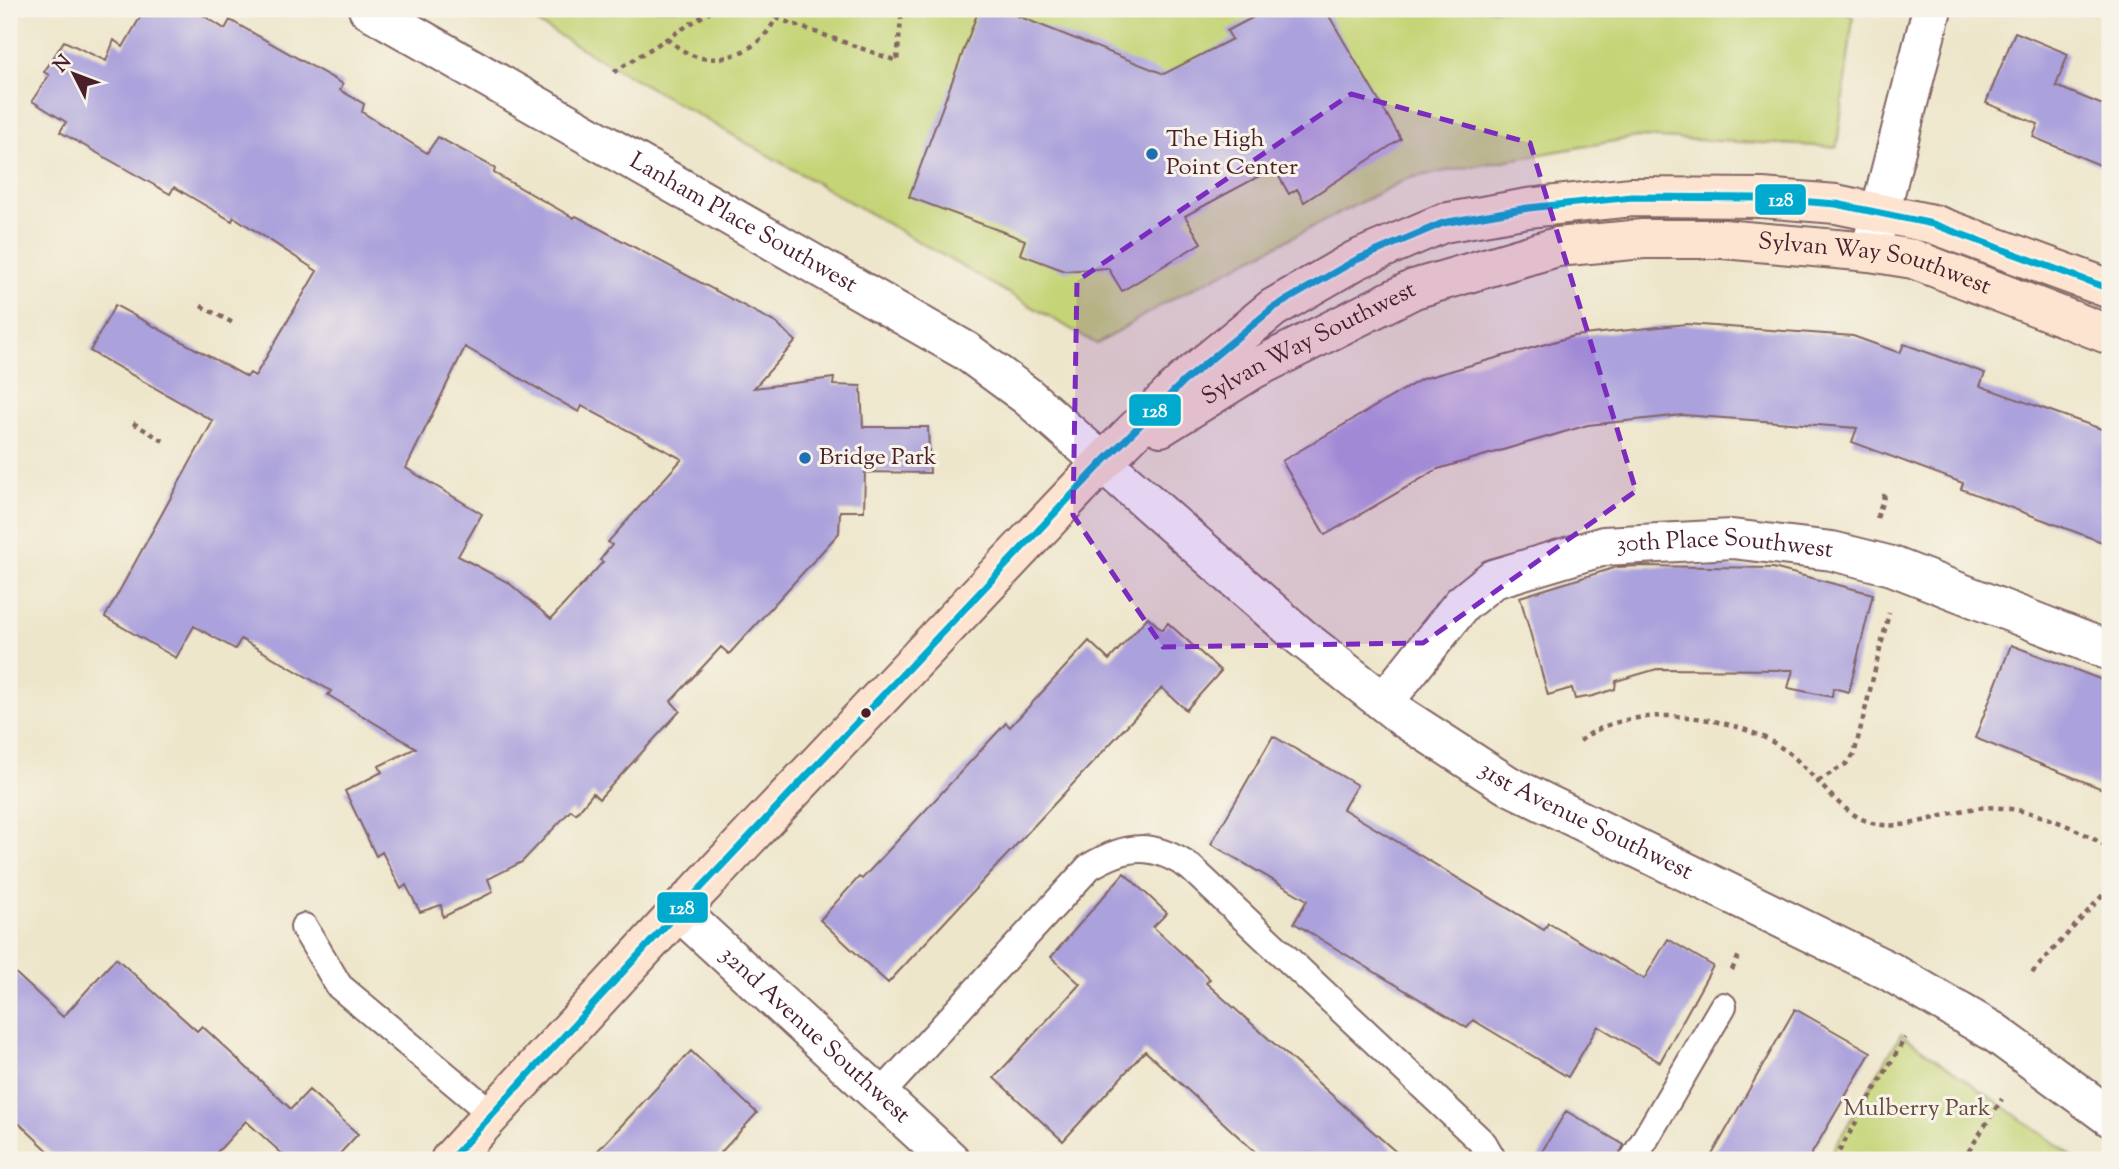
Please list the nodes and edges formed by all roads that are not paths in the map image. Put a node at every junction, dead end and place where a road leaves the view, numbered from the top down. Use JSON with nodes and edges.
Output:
{"nodes":[{"id":1,"x":368,"y":9,"type":"edge"},
{"id":2,"x":1932,"y":9,"type":"edge"},
{"id":3,"x":1879,"y":211,"type":"junction"},
{"id":4,"x":1870,"y":252,"type":"junction"},
{"id":5,"x":2110,"y":289,"type":"edge"},
{"id":6,"x":2110,"y":335,"type":"edge"},
{"id":7,"x":1102,"y":463,"type":"junction"},
{"id":8,"x":2110,"y":651,"type":"edge"},
{"id":9,"x":1384,"y":702,"type":"junction"},
{"id":10,"x":679,"y":911,"type":"junction"},
{"id":11,"x":304,"y":927,"type":"dead end"},
{"id":12,"x":1723,"y":1006,"type":"dead end"},
{"id":13,"x":880,"y":1095,"type":"junction"},
{"id":14,"x":492,"y":1114,"type":"junction"},
{"id":15,"x":2110,"y":1117,"type":"edge"},
{"id":16,"x":450,"y":1160,"type":"edge"},
{"id":17,"x":950,"y":1160,"type":"edge"},
{"id":18,"x":1493,"y":1160,"type":"edge"},
{"id":19,"x":1633,"y":1160,"type":"edge"}],
"edges":[{"from":1,"to":7,"type":"street","name":"Lanham Place Southwest"},
{"from":2,"to":3,"type":"street"},
{"from":3,"to":4,"type":"street"},
{"from":3,"to":5,"type":"street","name":"Sylvan Way Southwest"},
{"from":3,"to":7,"type":"street","name":"Sylvan Way Southwest"},
{"from":4,"to":6,"type":"street","name":"Sylvan Way Southwest"},
{"from":4,"to":7,"type":"street","name":"Sylvan Way Southwest"},
{"from":7,"to":9,"type":"street","name":"31st Avenue Southwest"},
{"from":7,"to":10,"type":"street"},
{"from":8,"to":9,"type":"street","name":"30th Place Southwest"},
{"from":9,"to":15,"type":"street","name":"31st Avenue Southwest"},
{"from":10,"to":13,"type":"street","name":"32nd Avenue Southwest"},
{"from":10,"to":14,"type":"street"},
{"from":11,"to":14,"type":"lane"},
{"from":12,"to":19,"type":"lane"},
{"from":13,"to":17,"type":"street","name":"32nd Avenue Southwest"},
{"from":13,"to":18,"type":"lane"},
{"from":14,"to":16,"type":"street"}]}
